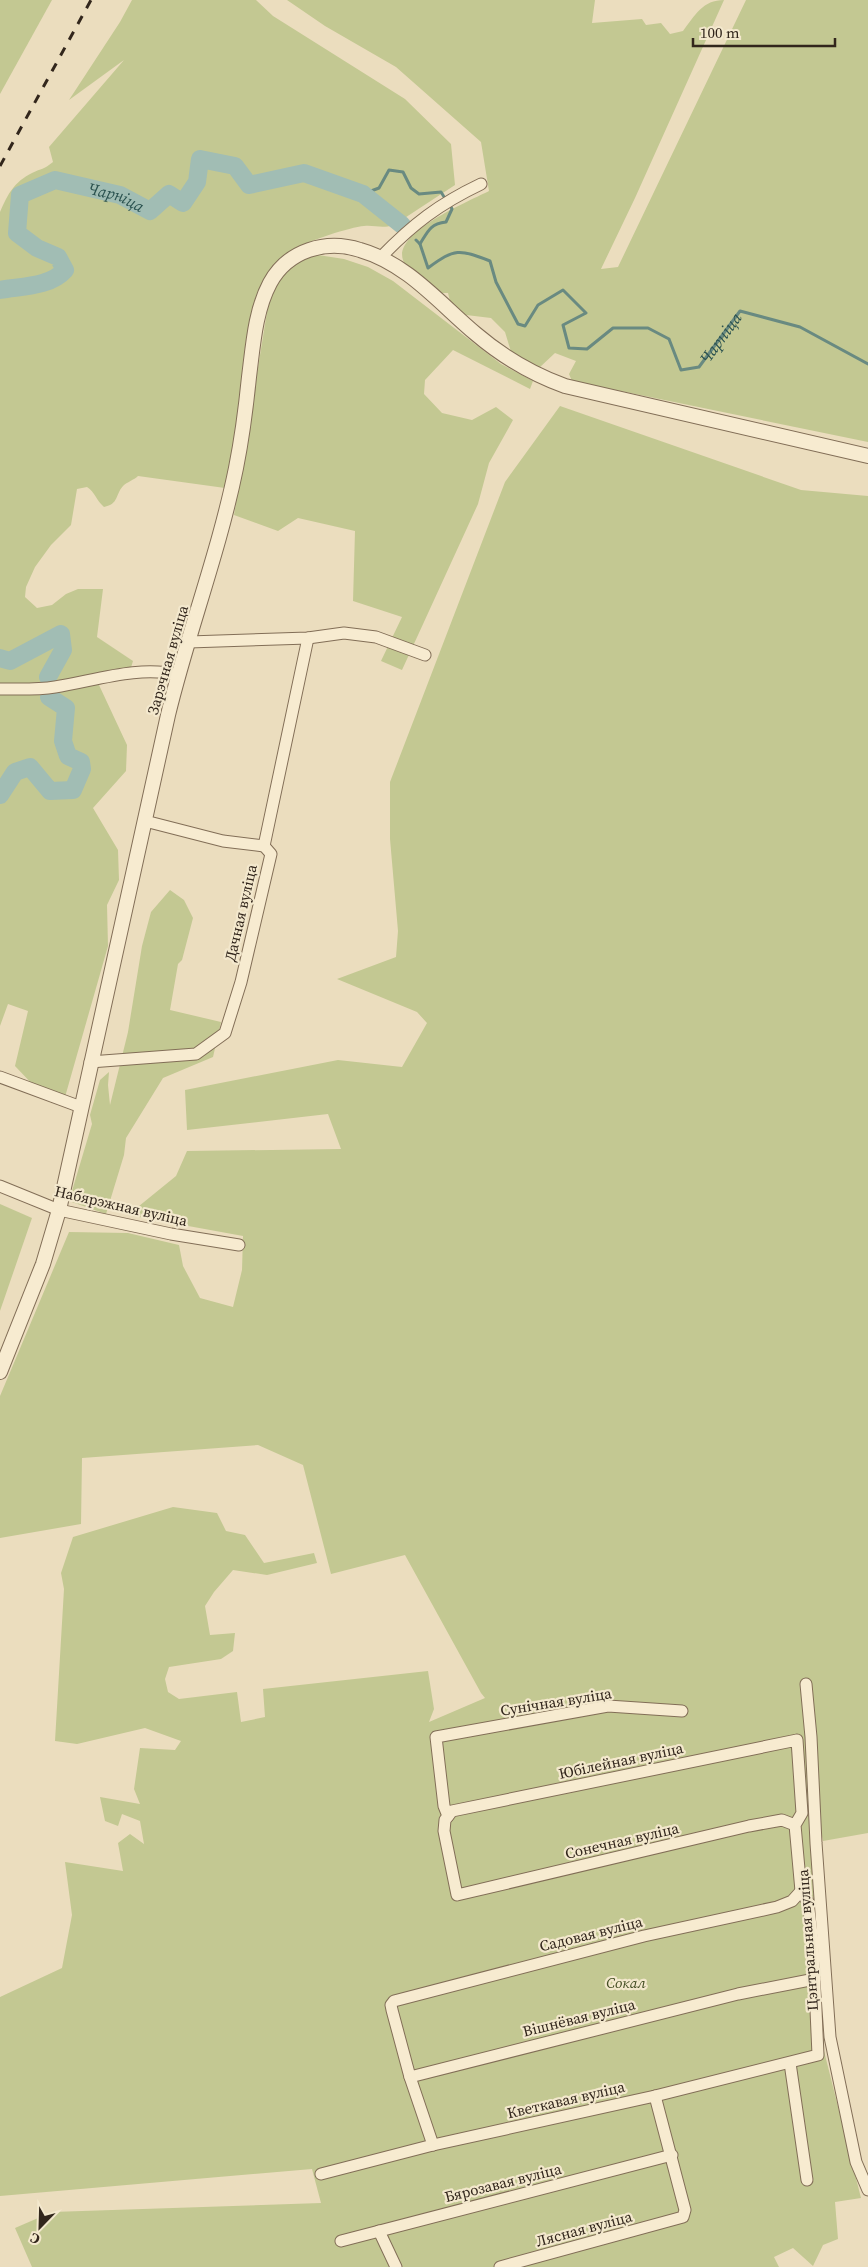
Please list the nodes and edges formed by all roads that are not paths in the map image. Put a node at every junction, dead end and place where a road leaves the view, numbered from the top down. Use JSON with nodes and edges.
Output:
{"nodes":[{"id":1,"x":481,"y":184,"type":"dead end"},
{"id":2,"x":380,"y":257,"type":"junction"},
{"id":3,"x":868,"y":456,"type":"edge"},
{"id":4,"x":308,"y":638,"type":"junction"},
{"id":5,"x":189,"y":642,"type":"junction"},
{"id":6,"x":425,"y":655,"type":"dead end"},
{"id":7,"x":178,"y":675,"type":"junction"},
{"id":8,"x":0,"y":689,"type":"edge"},
{"id":9,"x":145,"y":821,"type":"junction"},
{"id":10,"x":264,"y":846,"type":"junction"},
{"id":11,"x":90,"y":1062,"type":"junction"},
{"id":12,"x":0,"y":1077,"type":"edge"},
{"id":13,"x":81,"y":1107,"type":"junction"},
{"id":14,"x":0,"y":1186,"type":"edge"},
{"id":15,"x":59,"y":1210,"type":"junction"},
{"id":16,"x":239,"y":1245,"type":"dead end"},
{"id":17,"x":0,"y":1372,"type":"edge"},
{"id":18,"x":806,"y":1684,"type":"dead end"},
{"id":19,"x":682,"y":1711,"type":"dead end"},
{"id":20,"x":450,"y":1813,"type":"junction"},
{"id":21,"x":795,"y":1825,"type":"junction"},
{"id":22,"x":816,"y":1843,"type":"junction"},
{"id":23,"x":797,"y":1844,"type":"junction"},
{"id":24,"x":801,"y":1891,"type":"junction"},
{"id":25,"x":814,"y":1979,"type":"junction"},
{"id":26,"x":790,"y":2063,"type":"junction"},
{"id":27,"x":410,"y":2077,"type":"junction"},
{"id":28,"x":655,"y":2096,"type":"junction"},
{"id":29,"x":433,"y":2145,"type":"junction"},
{"id":30,"x":672,"y":2155,"type":"junction"},
{"id":31,"x":321,"y":2174,"type":"dead end"},
{"id":32,"x":807,"y":2180,"type":"dead end"},
{"id":33,"x":868,"y":2190,"type":"edge"},
{"id":34,"x":379,"y":2231,"type":"junction"},
{"id":35,"x":341,"y":2241,"type":"dead end"},
{"id":36,"x":396,"y":2267,"type":"edge"},
{"id":37,"x":500,"y":2267,"type":"edge"}],
"edges":[{"from":1,"to":2,"type":"street"},
{"from":2,"to":3,"type":"street","name":"Зарэчная вуліца"},
{"from":2,"to":5,"type":"street","name":"Зарэчная вуліца"},
{"from":4,"to":5,"type":"street"},
{"from":4,"to":6,"type":"street"},
{"from":4,"to":10,"type":"street","name":"Дачная вуліца"},
{"from":5,"to":7,"type":"street","name":"Зарэчная вуліца"},
{"from":7,"to":8,"type":"street"},
{"from":7,"to":9,"type":"street","name":"Зарэчная вуліца"},
{"from":9,"to":10,"type":"street"},
{"from":9,"to":11,"type":"street","name":"Зарэчная вуліца"},
{"from":10,"to":11,"type":"street","name":"Дачная вуліца"},
{"from":11,"to":13,"type":"street","name":"Зарэчная вуліца"},
{"from":12,"to":13,"type":"street"},
{"from":13,"to":15,"type":"street","name":"Зарэчная вуліца"},
{"from":14,"to":15,"type":"street","name":"Набярэжная вуліца"},
{"from":15,"to":16,"type":"street","name":"Набярэжная вуліца"},
{"from":15,"to":17,"type":"street","name":"Зарэчная вуліца"},
{"from":18,"to":22,"type":"street","name":"Цэнтральная вуліца"},
{"from":19,"to":20,"type":"street","name":"Сунічная вуліца"},
{"from":20,"to":21,"type":"street","name":"Сонечная вуліца"},
{"from":20,"to":21,"type":"street","name":"Юбілейная вуліца"},
{"from":21,"to":23,"type":"street"},
{"from":22,"to":23,"type":"street"},
{"from":22,"to":33,"type":"street","name":"Цэнтральная вуліца"},
{"from":23,"to":24,"type":"street"},
{"from":24,"to":25,"type":"street"},
{"from":24,"to":27,"type":"street","name":"Садовая вуліца"},
{"from":25,"to":26,"type":"street","name":"Кветкавая вуліца"},
{"from":25,"to":27,"type":"street","name":"Вішнёвая вуліца"},
{"from":26,"to":28,"type":"street","name":"Кветкавая вуліца"},
{"from":26,"to":32,"type":"street"},
{"from":27,"to":29,"type":"street"},
{"from":28,"to":29,"type":"street","name":"Кветкавая вуліца"},
{"from":28,"to":30,"type":"street"},
{"from":29,"to":31,"type":"street","name":"Кветкавая вуліца"},
{"from":30,"to":34,"type":"street","name":"Бярозавая вуліца"},
{"from":30,"to":37,"type":"street","name":"Лясная вуліца"},
{"from":34,"to":35,"type":"street","name":"Бярозавая вуліца"},
{"from":34,"to":36,"type":"street"}]}
